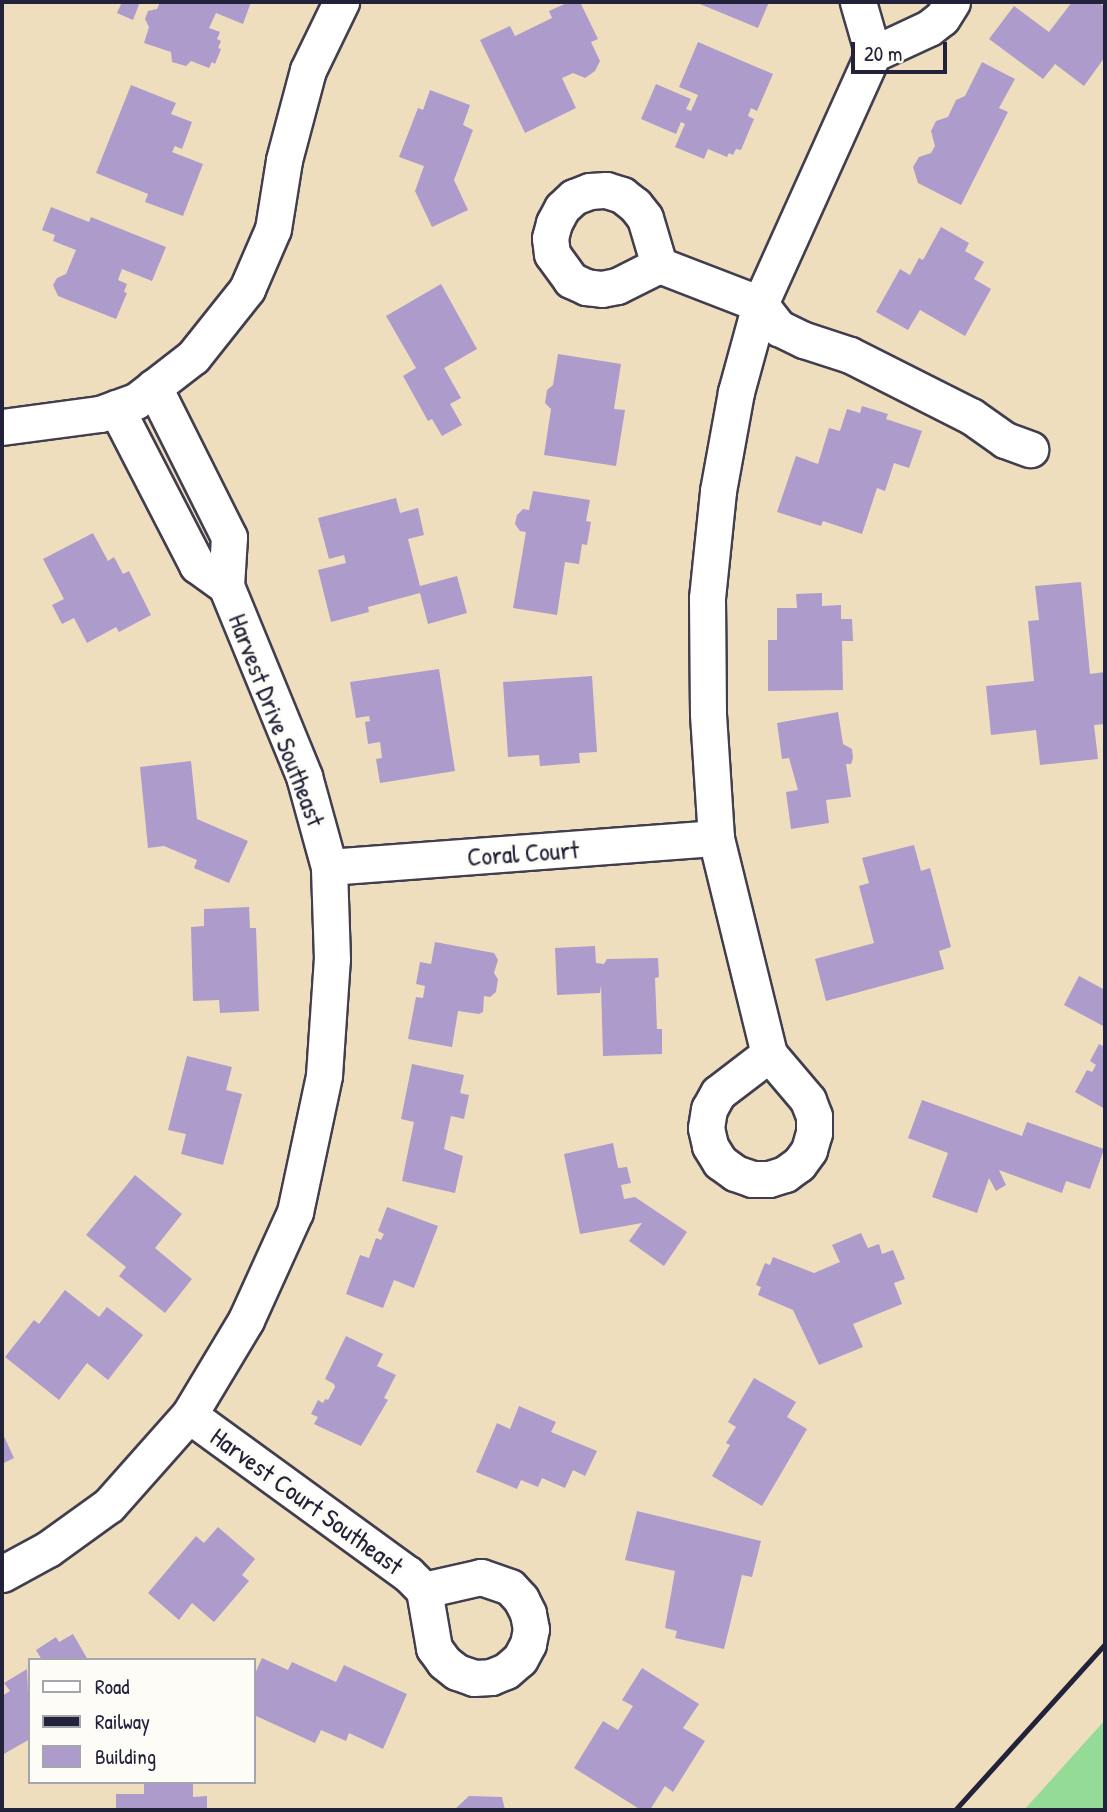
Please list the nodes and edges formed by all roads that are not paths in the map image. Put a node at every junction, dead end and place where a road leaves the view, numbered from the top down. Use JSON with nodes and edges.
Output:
{"nodes":[{"id":1,"x":341,"y":2,"type":"edge"},
{"id":2,"x":858,"y":2,"type":"edge"},
{"id":3,"x":952,"y":2,"type":"edge"},
{"id":4,"x":873,"y":54,"type":"junction"},
{"id":5,"x":659,"y":265,"type":"dead end"},
{"id":6,"x":760,"y":304,"type":"junction"},
{"id":7,"x":154,"y":387,"type":"junction"},
{"id":8,"x":116,"y":408,"type":"junction"},
{"id":9,"x":2,"y":427,"type":"edge"},
{"id":10,"x":1030,"y":449,"type":"dead end"},
{"id":11,"x":226,"y":586,"type":"junction"},
{"id":12,"x":716,"y":838,"type":"junction"},
{"id":13,"x":329,"y":867,"type":"junction"},
{"id":14,"x":769,"y":1054,"type":"dead end"},
{"id":15,"x":189,"y":1415,"type":"junction"},
{"id":16,"x":2,"y":1574,"type":"edge"},
{"id":17,"x":424,"y":1590,"type":"dead end"}],
"edges":[{"from":1,"to":7,"type":"street"},
{"from":2,"to":4,"type":"street"},
{"from":3,"to":4,"type":"street"},
{"from":4,"to":6,"type":"street"},
{"from":5,"to":6,"type":"street"},
{"from":6,"to":10,"type":"street"},
{"from":6,"to":12,"type":"street"},
{"from":7,"to":8,"type":"street"},
{"from":7,"to":11,"type":"street","name":"Harvest Drive Southeast"},
{"from":8,"to":9,"type":"street"},
{"from":8,"to":11,"type":"street","name":"Harvest Drive Southeast"},
{"from":11,"to":13,"type":"street","name":"Harvest Drive Southeast"},
{"from":12,"to":13,"type":"street","name":"Coral Court"},
{"from":12,"to":14,"type":"street"},
{"from":13,"to":15,"type":"street","name":"Harvest Drive Southeast"},
{"from":15,"to":16,"type":"street","name":"Harvest Drive Southeast"},
{"from":15,"to":17,"type":"street","name":"Harvest Court Southeast"}]}
